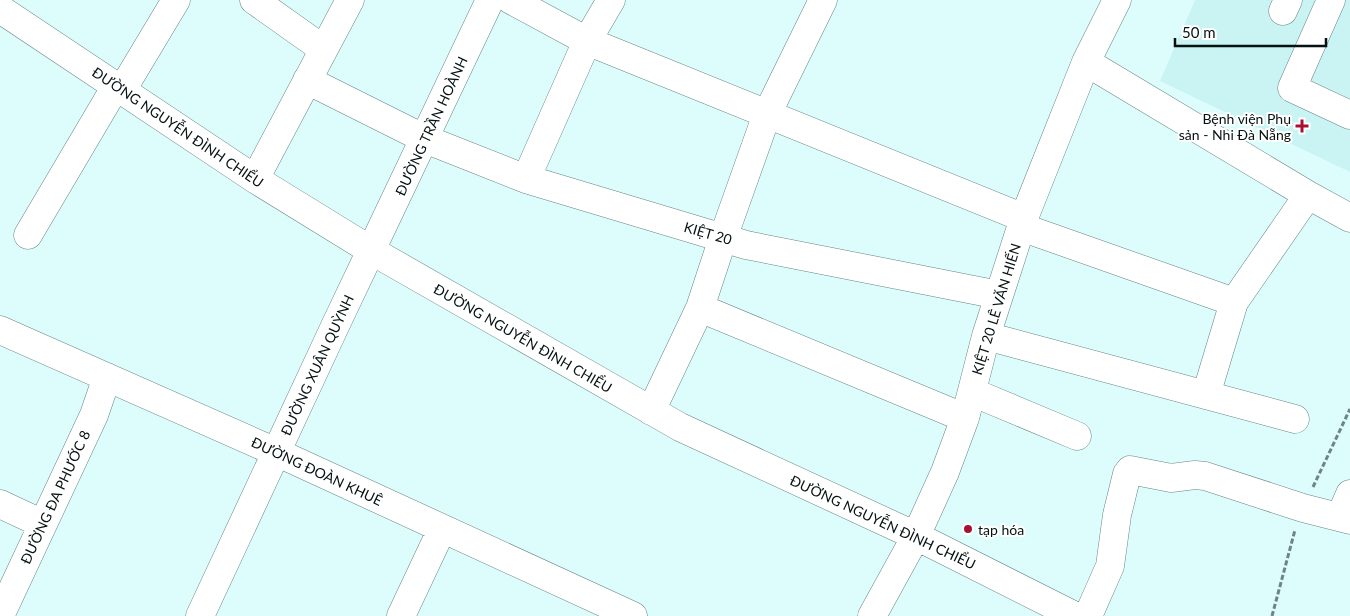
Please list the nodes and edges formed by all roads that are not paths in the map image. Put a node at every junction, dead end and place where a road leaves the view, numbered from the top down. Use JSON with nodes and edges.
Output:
{"nodes":[{"id":1,"x":176,"y":0,"type":"edge"},
{"id":2,"x":254,"y":0,"type":"edge"},
{"id":3,"x":350,"y":0,"type":"edge"},
{"id":4,"x":490,"y":0,"type":"edge"},
{"id":5,"x":511,"y":0,"type":"edge"},
{"id":6,"x":611,"y":0,"type":"edge"},
{"id":7,"x":823,"y":0,"type":"edge"},
{"id":8,"x":1117,"y":0,"type":"edge"},
{"id":9,"x":1331,"y":0,"type":"edge"},
{"id":10,"x":0,"y":9,"type":"edge"},
{"id":11,"x":587,"y":41,"type":"junction"},
{"id":12,"x":323,"y":49,"type":"junction"},
{"id":13,"x":1086,"y":62,"type":"junction"},
{"id":14,"x":307,"y":80,"type":"junction"},
{"id":15,"x":119,"y":88,"type":"junction"},
{"id":16,"x":767,"y":114,"type":"junction"},
{"id":17,"x":1350,"y":115,"type":"edge"},
{"id":18,"x":425,"y":140,"type":"junction"},
{"id":19,"x":526,"y":179,"type":"junction"},
{"id":20,"x":255,"y":180,"type":"junction"},
{"id":21,"x":1308,"y":195,"type":"junction"},
{"id":22,"x":1350,"y":218,"type":"edge"},
{"id":23,"x":1023,"y":222,"type":"junction"},
{"id":24,"x":28,"y":235,"type":"dead end"},
{"id":25,"x":723,"y":238,"type":"junction"},
{"id":26,"x":372,"y":251,"type":"junction"},
{"id":27,"x":999,"y":295,"type":"junction"},
{"id":28,"x":1234,"y":302,"type":"junction"},
{"id":29,"x":700,"y":308,"type":"junction"},
{"id":30,"x":0,"y":330,"type":"edge"},
{"id":31,"x":986,"y":336,"type":"junction"},
{"id":32,"x":107,"y":377,"type":"junction"},
{"id":33,"x":972,"y":392,"type":"junction"},
{"id":34,"x":1206,"y":395,"type":"junction"},
{"id":35,"x":651,"y":411,"type":"junction"},
{"id":36,"x":965,"y":418,"type":"junction"},
{"id":37,"x":1295,"y":419,"type":"dead end"},
{"id":38,"x":1076,"y":436,"type":"dead end"},
{"id":39,"x":276,"y":452,"type":"junction"},
{"id":40,"x":0,"y":504,"type":"edge"},
{"id":41,"x":1346,"y":511,"type":"edge"},
{"id":42,"x":43,"y":524,"type":"junction"},
{"id":43,"x":442,"y":529,"type":"junction"},
{"id":44,"x":916,"y":536,"type":"junction"},
{"id":45,"x":0,"y":616,"type":"edge"},
{"id":46,"x":200,"y":616,"type":"edge"},
{"id":47,"x":401,"y":616,"type":"edge"},
{"id":48,"x":633,"y":616,"type":"edge"},
{"id":49,"x":872,"y":616,"type":"edge"},
{"id":50,"x":1075,"y":616,"type":"edge"},
{"id":51,"x":1088,"y":616,"type":"edge"}],
"edges":[{"from":1,"to":15,"type":"street"},
{"from":2,"to":12,"type":"street"},
{"from":3,"to":12,"type":"street"},
{"from":4,"to":18,"type":"street","name":"ĐƯỜNG TRẦN HOÀNH"},
{"from":5,"to":11,"type":"street"},
{"from":6,"to":11,"type":"street"},
{"from":7,"to":16,"type":"street"},
{"from":8,"to":13,"type":"street","name":"KIỆT 20 LÊ VĂN HIẾN"},
{"from":9,"to":17,"type":"street"},
{"from":10,"to":15,"type":"street","name":"ĐƯỜNG NGUYỄN ĐÌNH CHIỂU"},
{"from":11,"to":16,"type":"street"},
{"from":11,"to":19,"type":"street"},
{"from":12,"to":14,"type":"street"},
{"from":13,"to":21,"type":"street"},
{"from":13,"to":23,"type":"street","name":"KIỆT 20 LÊ VĂN HIẾN"},
{"from":14,"to":18,"type":"street","name":"KIỆT 20"},
{"from":14,"to":20,"type":"street"},
{"from":15,"to":20,"type":"street","name":"ĐƯỜNG NGUYỄN ĐÌNH CHIỂU"},
{"from":15,"to":24,"type":"street"},
{"from":16,"to":23,"type":"street"},
{"from":16,"to":25,"type":"street"},
{"from":18,"to":19,"type":"street","name":"KIỆT 20"},
{"from":18,"to":26,"type":"street","name":"ĐƯỜNG TRẦN HOÀNH"},
{"from":19,"to":25,"type":"street","name":"KIỆT 20"},
{"from":20,"to":26,"type":"street","name":"ĐƯỜNG NGUYỄN ĐÌNH CHIỂU"},
{"from":21,"to":22,"type":"street"},
{"from":21,"to":28,"type":"street"},
{"from":23,"to":27,"type":"street","name":"KIỆT 20 LÊ VĂN HIẾN"},
{"from":23,"to":28,"type":"street"},
{"from":25,"to":27,"type":"street","name":"KIỆT 20"},
{"from":25,"to":29,"type":"street"},
{"from":26,"to":35,"type":"street","name":"ĐƯỜNG NGUYỄN ĐÌNH CHIỂU"},
{"from":26,"to":39,"type":"street","name":"ĐƯỜNG XUÂN QUỲNH"},
{"from":27,"to":31,"type":"street","name":"KIỆT 20 LÊ VĂN HIẾN"},
{"from":28,"to":34,"type":"street"},
{"from":29,"to":35,"type":"street"},
{"from":29,"to":36,"type":"street"},
{"from":30,"to":32,"type":"street","name":"ĐƯỜNG ĐOÀN KHUÊ"},
{"from":31,"to":33,"type":"street","name":"KIỆT 20 LÊ VĂN HIẾN"},
{"from":31,"to":34,"type":"street"},
{"from":32,"to":39,"type":"street","name":"ĐƯỜNG ĐOÀN KHUÊ"},
{"from":32,"to":42,"type":"street","name":"ĐƯỜNG ĐA PHƯỚC 8"},
{"from":33,"to":36,"type":"street","name":"KIỆT 20 LÊ VĂN HIẾN"},
{"from":33,"to":38,"type":"street"},
{"from":34,"to":37,"type":"street"},
{"from":35,"to":44,"type":"street","name":"ĐƯỜNG NGUYỄN ĐÌNH CHIỂU"},
{"from":36,"to":44,"type":"street","name":"KIỆT 20 LÊ VĂN HIẾN"},
{"from":39,"to":43,"type":"street","name":"ĐƯỜNG ĐOÀN KHUÊ"},
{"from":39,"to":46,"type":"street","name":"ĐƯỜNG XUÂN QUỲNH"},
{"from":40,"to":42,"type":"street"},
{"from":41,"to":51,"type":"street"},
{"from":42,"to":45,"type":"street","name":"ĐƯỜNG ĐA PHƯỚC 8"},
{"from":43,"to":47,"type":"street"},
{"from":43,"to":48,"type":"street","name":"ĐƯỜNG ĐOÀN KHUÊ"},
{"from":44,"to":49,"type":"street","name":"KIỆT 20 LÊ VĂN HIẾN"},
{"from":44,"to":50,"type":"street","name":"ĐƯỜNG NGUYỄN ĐÌNH CHIỂU"}]}
